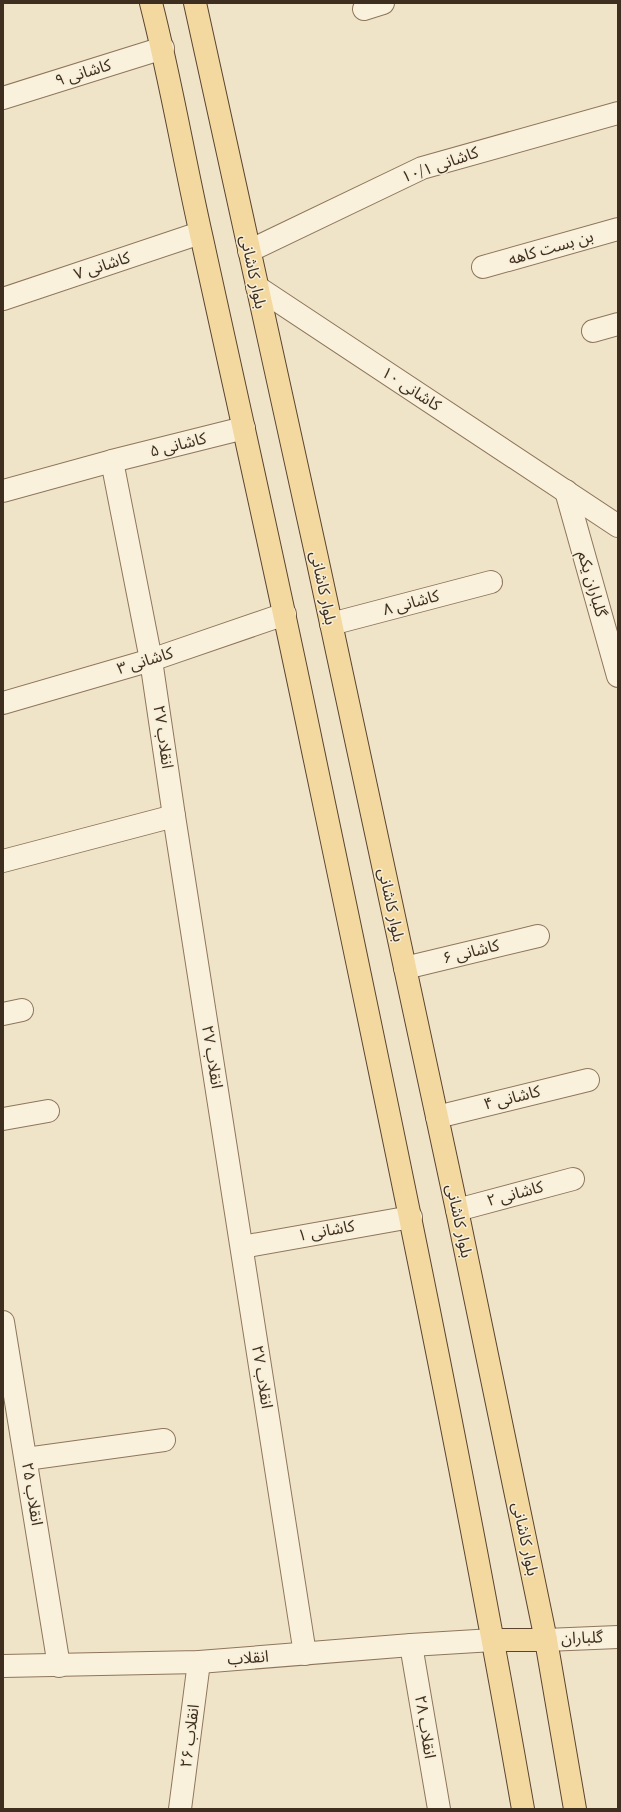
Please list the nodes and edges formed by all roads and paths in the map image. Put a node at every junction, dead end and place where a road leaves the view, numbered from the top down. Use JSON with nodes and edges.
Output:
{"nodes":[{"id":1,"x":151,"y":3,"type":"edge"},
{"id":2,"x":194,"y":3,"type":"edge"},
{"id":3,"x":163,"y":48,"type":"junction"},
{"id":4,"x":3,"y":98,"type":"edge"},
{"id":5,"x":618,"y":112,"type":"edge"},
{"id":6,"x":618,"y":229,"type":"edge"},
{"id":7,"x":200,"y":234,"type":"junction"},
{"id":8,"x":249,"y":250,"type":"junction"},
{"id":9,"x":483,"y":267,"type":"dead end"},
{"id":10,"x":256,"y":287,"type":"junction"},
{"id":11,"x":3,"y":299,"type":"edge"},
{"id":12,"x":618,"y":324,"type":"edge"},
{"id":13,"x":593,"y":331,"type":"dead end"},
{"id":14,"x":244,"y":428,"type":"junction"},
{"id":15,"x":112,"y":461,"type":"junction"},
{"id":16,"x":3,"y":491,"type":"edge"},
{"id":17,"x":566,"y":492,"type":"junction"},
{"id":18,"x":618,"y":526,"type":"edge"},
{"id":19,"x":491,"y":582,"type":"dead end"},
{"id":20,"x":285,"y":614,"type":"junction"},
{"id":21,"x":331,"y":624,"type":"junction"},
{"id":22,"x":151,"y":660,"type":"junction"},
{"id":23,"x":618,"y":676,"type":"edge"},
{"id":24,"x":3,"y":702,"type":"edge"},
{"id":25,"x":174,"y":816,"type":"junction"},
{"id":26,"x":3,"y":861,"type":"edge"},
{"id":27,"x":538,"y":936,"type":"dead end"},
{"id":28,"x":405,"y":968,"type":"junction"},
{"id":29,"x":588,"y":1080,"type":"dead end"},
{"id":30,"x":48,"y":1111,"type":"dead end"},
{"id":31,"x":437,"y":1117,"type":"junction"},
{"id":32,"x":3,"y":1119,"type":"edge"},
{"id":33,"x":573,"y":1179,"type":"dead end"},
{"id":34,"x":457,"y":1210,"type":"junction"},
{"id":35,"x":411,"y":1217,"type":"junction"},
{"id":36,"x":242,"y":1247,"type":"junction"},
{"id":37,"x":3,"y":1322,"type":"edge"},
{"id":38,"x":164,"y":1440,"type":"dead end"},
{"id":39,"x":26,"y":1459,"type":"junction"},
{"id":40,"x":618,"y":1636,"type":"edge"},
{"id":41,"x":493,"y":1640,"type":"junction"},
{"id":42,"x":546,"y":1640,"type":"junction"},
{"id":43,"x":411,"y":1645,"type":"junction"},
{"id":44,"x":305,"y":1654,"type":"junction"},
{"id":45,"x":199,"y":1662,"type":"junction"},
{"id":46,"x":3,"y":1666,"type":"edge"},
{"id":47,"x":60,"y":1666,"type":"junction"},
{"id":48,"x":180,"y":1809,"type":"edge"},
{"id":49,"x":439,"y":1809,"type":"edge"},
{"id":50,"x":523,"y":1809,"type":"edge"},
{"id":51,"x":575,"y":1809,"type":"edge"}],
"edges":[{"from":1,"to":3,"type":"main road"},
{"from":2,"to":8,"type":"main road","name":"بلوار کاشانی"},
{"from":3,"to":4,"type":"street","name":"۹ کاشانی"},
{"from":3,"to":7,"type":"main road"},
{"from":5,"to":8,"type":"street","name":"۱۰/۱ کاشانی"},
{"from":6,"to":9,"type":"street","name":"بن بست کاهه"},
{"from":7,"to":11,"type":"street","name":"۷ کاشانی"},
{"from":7,"to":14,"type":"main road"},
{"from":8,"to":10,"type":"main road","name":"بلوار کاشانی"},
{"from":10,"to":17,"type":"street","name":"۱۰ کاشانی"},
{"from":10,"to":21,"type":"main road","name":"بلوار کاشانی"},
{"from":12,"to":13,"type":"street"},
{"from":14,"to":15,"type":"street","name":"۵ کاشانی"},
{"from":14,"to":20,"type":"main road"},
{"from":15,"to":16,"type":"street","name":"۵ کاشانی"},
{"from":15,"to":22,"type":"street","name":"انقلاب ۲۷"},
{"from":17,"to":18,"type":"street","name":"۱۰ کاشانی"},
{"from":17,"to":23,"type":"street","name":"گلباران یکم"},
{"from":19,"to":21,"type":"street","name":"۸ کاشانی"},
{"from":20,"to":22,"type":"street","name":"۳ کاشانی"},
{"from":20,"to":35,"type":"main road"},
{"from":21,"to":28,"type":"main road","name":"بلوار کاشانی"},
{"from":22,"to":24,"type":"street","name":"۳ کاشانی"},
{"from":22,"to":25,"type":"street","name":"انقلاب ۲۷"},
{"from":25,"to":26,"type":"street"},
{"from":25,"to":36,"type":"street","name":"انقلاب ۲۷"},
{"from":27,"to":28,"type":"street","name":"۶ کاشانی"},
{"from":28,"to":31,"type":"main road","name":"بلوار کاشانی"},
{"from":29,"to":31,"type":"street","name":"۴ کاشانی"},
{"from":30,"to":32,"type":"street"},
{"from":31,"to":34,"type":"main road","name":"بلوار کاشانی"},
{"from":33,"to":34,"type":"street","name":"۲ کاشانی"},
{"from":34,"to":42,"type":"main road","name":"بلوار کاشانی"},
{"from":35,"to":36,"type":"street","name":"۱ کاشانی"},
{"from":35,"to":41,"type":"main road"},
{"from":36,"to":44,"type":"street","name":"انقلاب ۲۷"},
{"from":37,"to":39,"type":"street","name":"انقلاب ۲۵"},
{"from":38,"to":39,"type":"street"},
{"from":39,"to":47,"type":"street","name":"انقلاب ۲۵"},
{"from":40,"to":42,"type":"street","name":"گلباران"},
{"from":41,"to":42,"type":"main road"},
{"from":41,"to":43,"type":"street","name":"انقلاب"},
{"from":41,"to":50,"type":"main road"},
{"from":42,"to":51,"type":"main road","name":"بلوار کاشانی"},
{"from":43,"to":44,"type":"street","name":"انقلاب"},
{"from":43,"to":49,"type":"street","name":"۲۸ انقلاب"},
{"from":44,"to":45,"type":"street","name":"انقلاب"},
{"from":45,"to":47,"type":"street","name":"انقلاب"},
{"from":45,"to":48,"type":"street","name":"انقلاب ۲۶"},
{"from":46,"to":47,"type":"street","name":"انقلاب"}]}
